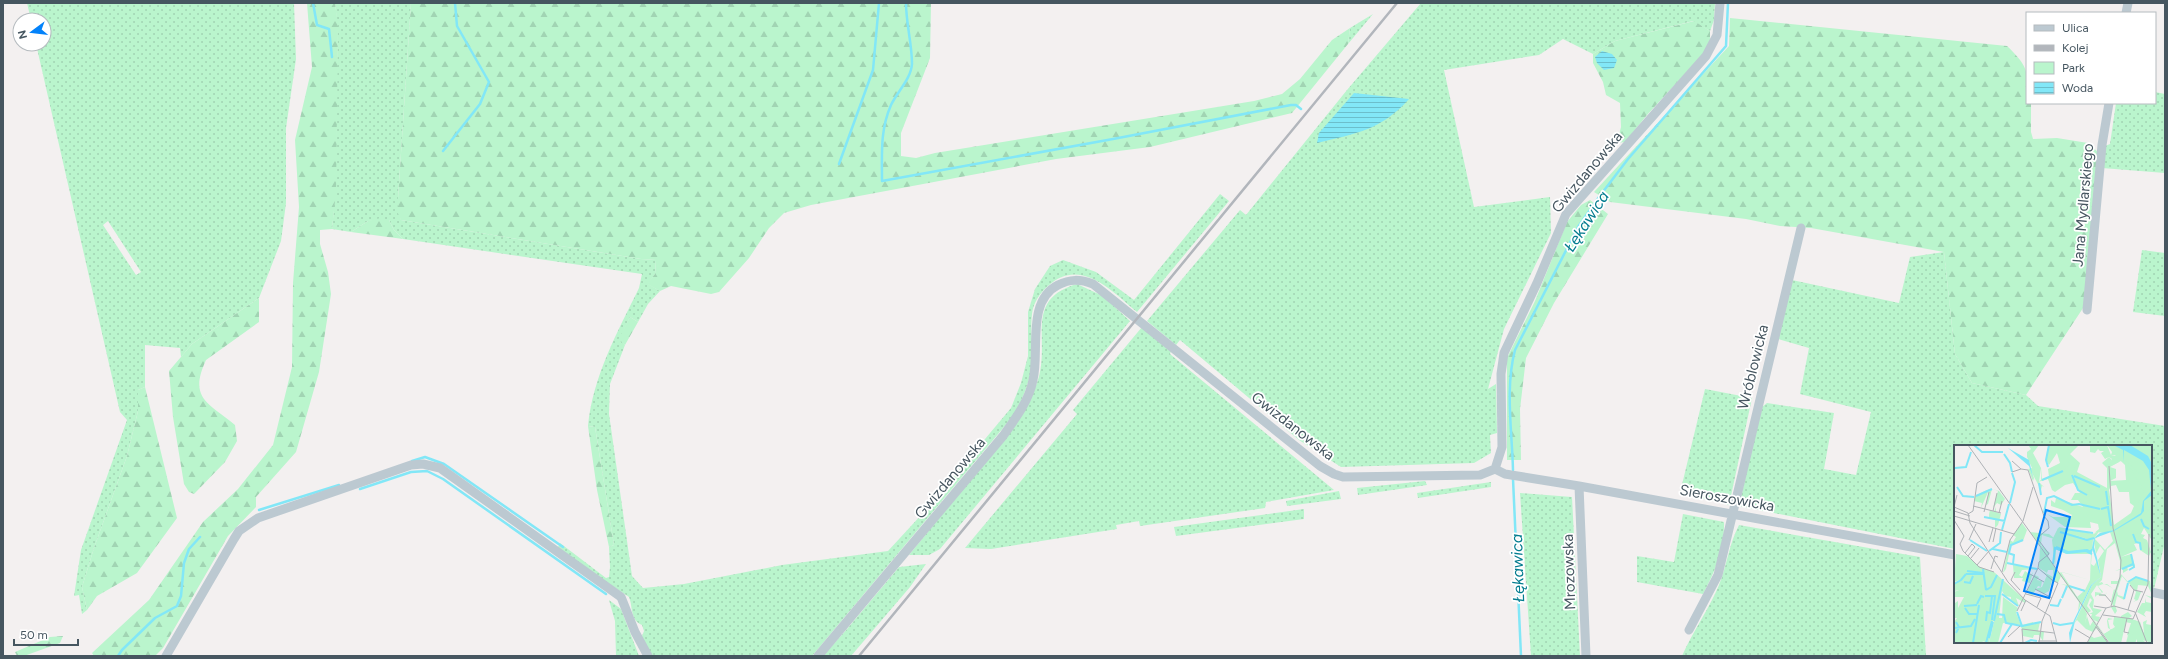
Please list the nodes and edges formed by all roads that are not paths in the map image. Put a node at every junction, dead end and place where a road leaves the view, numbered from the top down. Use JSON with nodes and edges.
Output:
{"nodes":[{"id":1,"x":1720,"y":3,"type":"edge"},
{"id":2,"x":2109,"y":104,"type":"edge"},
{"id":3,"x":1801,"y":228,"type":"dead end"},
{"id":4,"x":2087,"y":310,"type":"dead end"},
{"id":5,"x":1495,"y":469,"type":"junction"},
{"id":6,"x":1579,"y":486,"type":"junction"},
{"id":7,"x":1731,"y":513,"type":"junction"},
{"id":8,"x":1954,"y":555,"type":"edge"},
{"id":9,"x":2152,"y":592,"type":"edge"},
{"id":10,"x":2165,"y":595,"type":"edge"},
{"id":11,"x":1689,"y":630,"type":"dead end"},
{"id":12,"x":166,"y":656,"type":"edge"},
{"id":13,"x":648,"y":656,"type":"edge"},
{"id":14,"x":818,"y":656,"type":"edge"},
{"id":15,"x":1586,"y":656,"type":"edge"}],
"edges":[{"from":1,"to":5,"type":"street","name":"Gwizdanowska"},
{"from":2,"to":4,"type":"street","name":"Jana Mydlarskiego"},
{"from":3,"to":7,"type":"street","name":"Wróblowicka"},
{"from":5,"to":6,"type":"street","name":"Sieroszowicka"},
{"from":5,"to":14,"type":"street","name":"Gwizdanowska"},
{"from":6,"to":7,"type":"street","name":"Sieroszowicka"},
{"from":6,"to":15,"type":"street","name":"Mrozowska"},
{"from":7,"to":8,"type":"street","name":"Sieroszowicka"},
{"from":7,"to":11,"type":"street","name":"Wróblowicka"},
{"from":9,"to":10,"type":"street"},
{"from":12,"to":13,"type":"street"}]}
